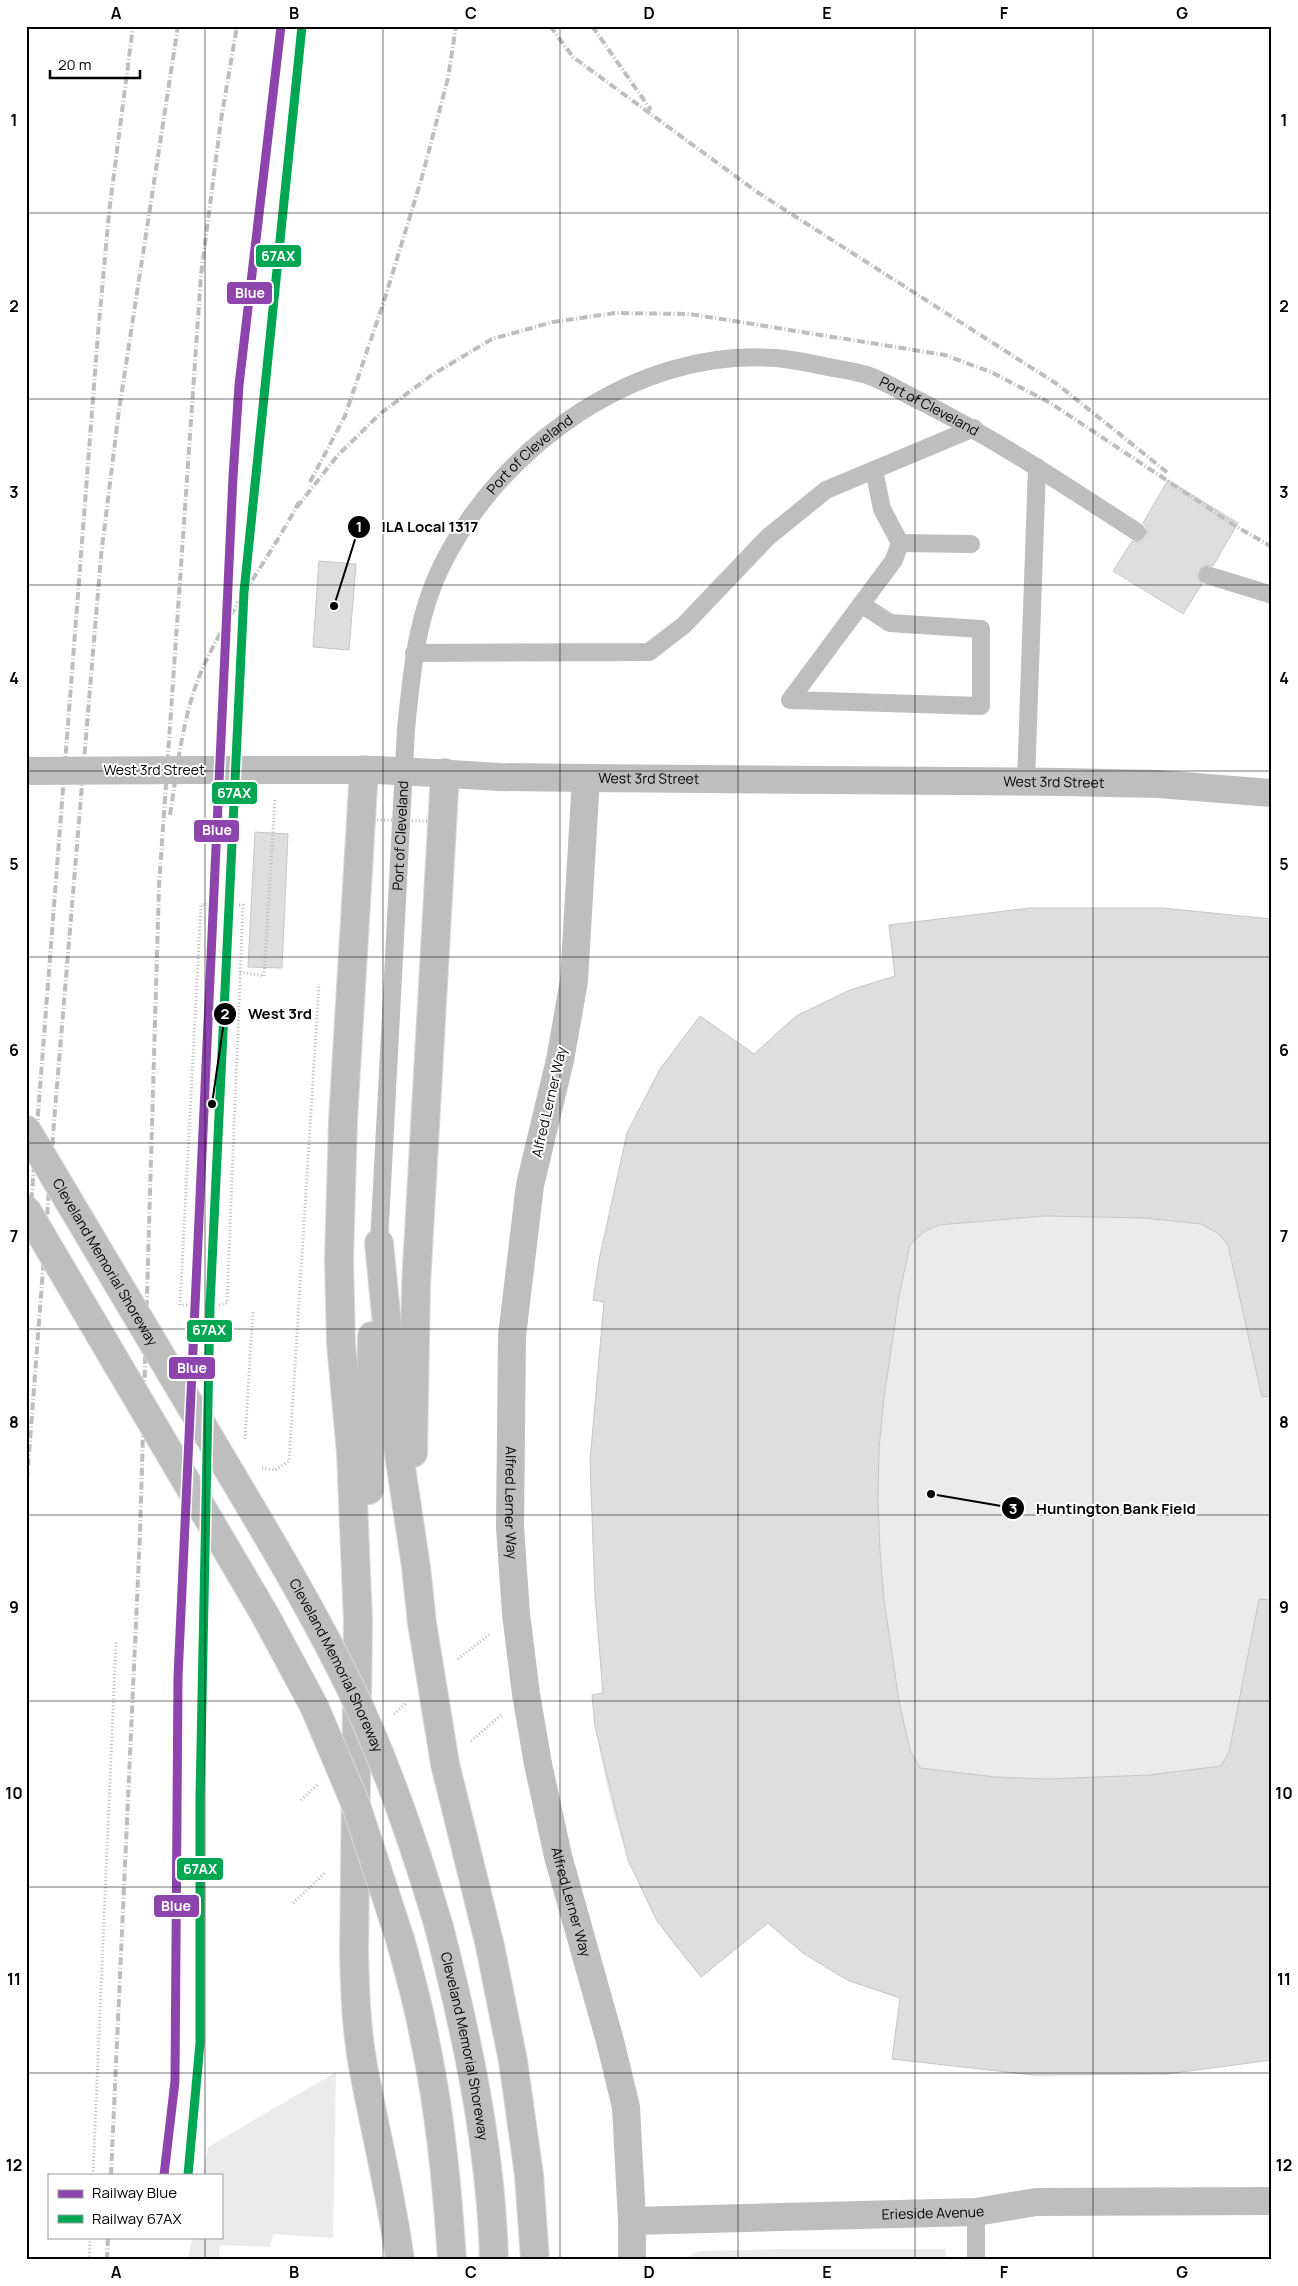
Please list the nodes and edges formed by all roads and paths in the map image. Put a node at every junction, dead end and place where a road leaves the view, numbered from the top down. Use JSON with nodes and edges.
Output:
{"nodes":[{"id":1,"x":974,"y":428,"type":"junction"},
{"id":2,"x":1037,"y":467,"type":"junction"},
{"id":3,"x":874,"y":470,"type":"junction"},
{"id":4,"x":1137,"y":532,"type":"dead end"},
{"id":5,"x":900,"y":543,"type":"junction"},
{"id":6,"x":971,"y":544,"type":"dead end"},
{"id":7,"x":1207,"y":574,"type":"dead end"},
{"id":8,"x":1272,"y":595,"type":"edge"},
{"id":9,"x":861,"y":604,"type":"junction"},
{"id":10,"x":414,"y":653,"type":"junction"},
{"id":11,"x":276,"y":770,"type":"junction"},
{"id":12,"x":371,"y":770,"type":"junction"},
{"id":13,"x":26,"y":771,"type":"edge"},
{"id":14,"x":439,"y":773,"type":"junction"},
{"id":15,"x":586,"y":778,"type":"junction"},
{"id":16,"x":1026,"y":781,"type":"junction"},
{"id":17,"x":1272,"y":794,"type":"edge"},
{"id":18,"x":377,"y":820,"type":"dead end"},
{"id":19,"x":428,"y":821,"type":"dead end"},
{"id":20,"x":207,"y":904,"type":"dead end"},
{"id":21,"x":238,"y":905,"type":"dead end"},
{"id":22,"x":240,"y":972,"type":"junction"},
{"id":23,"x":320,"y":977,"type":"dead end"},
{"id":24,"x":26,"y":1129,"type":"edge"},
{"id":25,"x":26,"y":1209,"type":"edge"},
{"id":26,"x":379,"y":1244,"type":"junction"},
{"id":27,"x":187,"y":1305,"type":"dead end"},
{"id":28,"x":219,"y":1305,"type":"dead end"},
{"id":29,"x":252,"y":1312,"type":"dead end"},
{"id":30,"x":245,"y":1446,"type":"dead end"},
{"id":31,"x":256,"y":1467,"type":"dead end"},
{"id":32,"x":416,"y":1567,"type":"junction"},
{"id":33,"x":516,"y":1614,"type":"junction"},
{"id":34,"x":358,"y":1621,"type":"junction"},
{"id":35,"x":116,"y":1640,"type":"dead end"},
{"id":36,"x":452,"y":1664,"type":"dead end"},
{"id":37,"x":526,"y":1694,"type":"junction"},
{"id":38,"x":464,"y":1747,"type":"dead end"},
{"id":39,"x":329,"y":1869,"type":"dead end"},
{"id":40,"x":293,"y":1903,"type":"dead end"},
{"id":41,"x":93,"y":2174,"type":"edge"},
{"id":42,"x":1272,"y":2201,"type":"edge"},
{"id":43,"x":976,"y":2212,"type":"junction"},
{"id":44,"x":632,"y":2222,"type":"junction"},
{"id":45,"x":90,"y":2238,"type":"edge"},
{"id":46,"x":89,"y":2260,"type":"edge"},
{"id":47,"x":400,"y":2260,"type":"edge"},
{"id":48,"x":452,"y":2260,"type":"edge"},
{"id":49,"x":494,"y":2260,"type":"edge"},
{"id":50,"x":534,"y":2260,"type":"edge"},
{"id":51,"x":632,"y":2260,"type":"edge"},
{"id":52,"x":976,"y":2260,"type":"edge"}],
"edges":[{"from":1,"to":2,"type":"lane","name":"Port of Cleveland"},
{"from":1,"to":3,"type":"lane"},
{"from":1,"to":10,"type":"lane","name":"Port of Cleveland"},
{"from":2,"to":4,"type":"lane","name":"Port of Cleveland"},
{"from":2,"to":16,"type":"lane"},
{"from":3,"to":5,"type":"lane"},
{"from":3,"to":10,"type":"lane"},
{"from":5,"to":6,"type":"lane"},
{"from":5,"to":9,"type":"lane"},
{"from":7,"to":8,"type":"lane"},
{"from":9,"to":9,"type":"lane"},
{"from":10,"to":26,"type":"lane","name":"Port of Cleveland"},
{"from":11,"to":12,"type":"main road","name":"West 3rd Street"},
{"from":11,"to":13,"type":"main road","name":"West 3rd Street","bridge":true},
{"from":11,"to":22,"type":"path"},
{"from":12,"to":14,"type":"main road","name":"West 3rd Street","bridge":true},
{"from":12,"to":34,"type":"main road"},
{"from":14,"to":15,"type":"main road","name":"West 3rd Street"},
{"from":14,"to":32,"type":"main road"},
{"from":15,"to":16,"type":"main road","name":"West 3rd Street"},
{"from":15,"to":33,"type":"main road","name":"Alfred Lerner Way"},
{"from":16,"to":17,"type":"main road","name":"West 3rd Street"},
{"from":18,"to":19,"type":"path","bridge":true},
{"from":20,"to":27,"type":"path"},
{"from":21,"to":22,"type":"path"},
{"from":22,"to":28,"type":"path"},
{"from":23,"to":31,"type":"path"},
{"from":24,"to":49,"type":"main road","name":"Cleveland Memorial Shoreway","bridge":true},
{"from":25,"to":48,"type":"main road","bridge":true},
{"from":26,"to":32,"type":"main road"},
{"from":26,"to":34,"type":"main road"},
{"from":29,"to":30,"type":"path"},
{"from":32,"to":50,"type":"main road"},
{"from":33,"to":36,"type":"path"},
{"from":33,"to":37,"type":"main road","name":"Alfred Lerner Way"},
{"from":34,"to":47,"type":"main road"},
{"from":35,"to":41,"type":"path"},
{"from":37,"to":38,"type":"path"},
{"from":37,"to":44,"type":"main road","name":"Alfred Lerner Way"},
{"from":39,"to":40,"type":"path"},
{"from":42,"to":43,"type":"main road","name":"Erieside Avenue"},
{"from":43,"to":44,"type":"main road","name":"Erieside Avenue"},
{"from":43,"to":52,"type":"lane"},
{"from":44,"to":51,"type":"main road"},
{"from":45,"to":46,"type":"path"}]}
